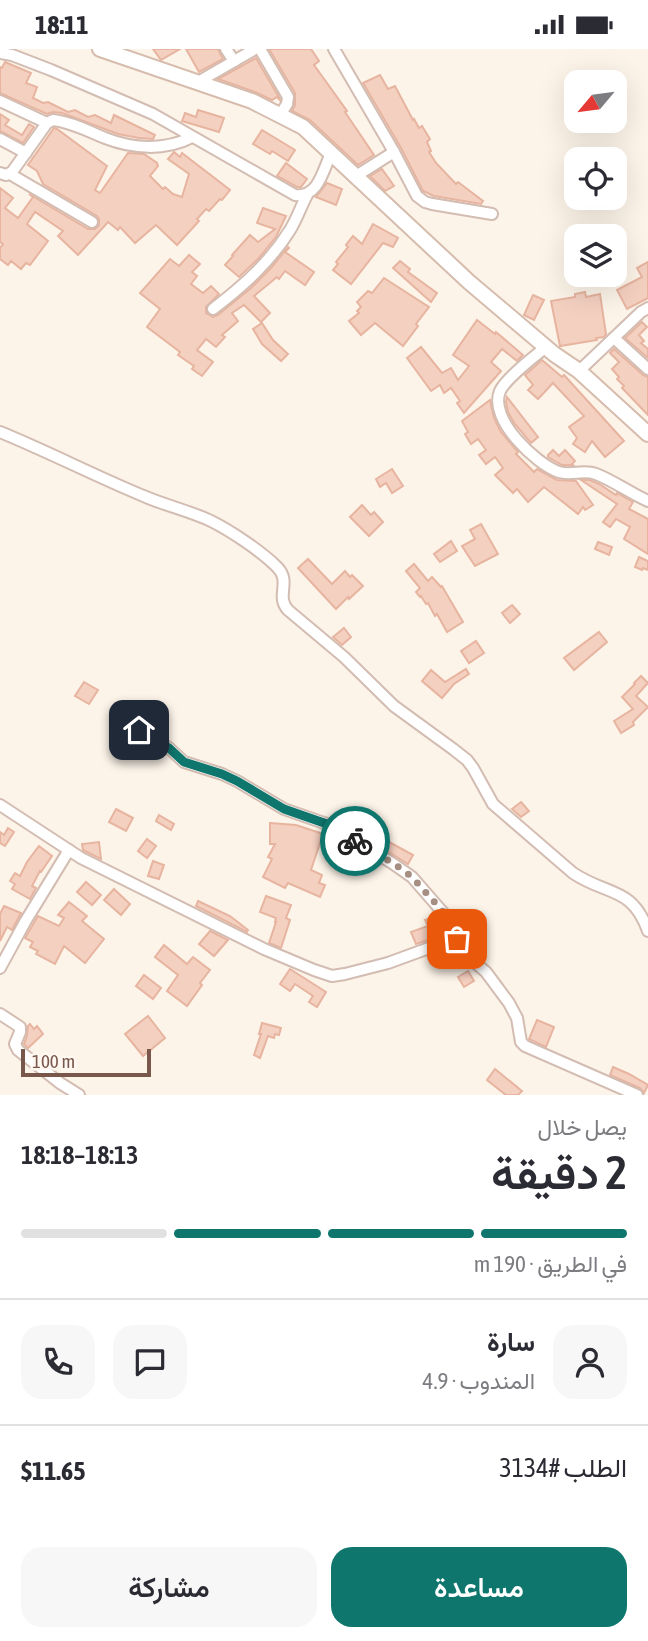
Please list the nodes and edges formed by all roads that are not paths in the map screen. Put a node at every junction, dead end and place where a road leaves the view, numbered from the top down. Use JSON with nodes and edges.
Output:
{"nodes":[{"id":1,"x":100,"y":49,"type":"edge"},
{"id":2,"x":226,"y":49,"type":"edge"},
{"id":3,"x":255,"y":49,"type":"edge"},
{"id":4,"x":260,"y":49,"type":"edge"},
{"id":5,"x":334,"y":49,"type":"edge"},
{"id":6,"x":0,"y":53,"type":"edge"},
{"id":7,"x":234,"y":61,"type":"junction"},
{"id":8,"x":198,"y":82,"type":"junction"},
{"id":9,"x":0,"y":101,"type":"edge"},
{"id":10,"x":281,"y":115,"type":"junction"},
{"id":11,"x":47,"y":123,"type":"junction"},
{"id":12,"x":192,"y":137,"type":"junction"},
{"id":13,"x":0,"y":139,"type":"edge"},
{"id":14,"x":394,"y":152,"type":"junction"},
{"id":15,"x":26,"y":153,"type":"junction"},
{"id":16,"x":331,"y":153,"type":"junction"},
{"id":17,"x":5,"y":173,"type":"edge"},
{"id":18,"x":356,"y":176,"type":"junction"},
{"id":19,"x":307,"y":195,"type":"junction"},
{"id":20,"x":492,"y":214,"type":"dead end"},
{"id":21,"x":93,"y":222,"type":"dead end"},
{"id":22,"x":648,"y":308,"type":"edge"},
{"id":23,"x":213,"y":309,"type":"dead end"},
{"id":24,"x":614,"y":338,"type":"junction"},
{"id":25,"x":546,"y":347,"type":"junction"},
{"id":26,"x":648,"y":369,"type":"edge"},
{"id":27,"x":579,"y":371,"type":"junction"},
{"id":28,"x":0,"y":432,"type":"edge"},
{"id":29,"x":648,"y":434,"type":"edge"},
{"id":30,"x":648,"y":501,"type":"edge"},
{"id":31,"x":139,"y":730,"type":"dead end"},
{"id":32,"x":0,"y":805,"type":"edge"},
{"id":33,"x":69,"y":850,"type":"junction"},
{"id":34,"x":648,"y":931,"type":"edge"},
{"id":35,"x":457,"y":941,"type":"junction"},
{"id":36,"x":0,"y":968,"type":"edge"},
{"id":37,"x":0,"y":1014,"type":"edge"},
{"id":38,"x":79,"y":1095,"type":"edge"},
{"id":39,"x":637,"y":1095,"type":"edge"}],
"edges":[{"from":1,"to":8,"type":"main road"},
{"from":2,"to":7,"type":"street"},
{"from":3,"to":7,"type":"street"},
{"from":4,"to":10,"type":"street"},
{"from":5,"to":14,"type":"street"},
{"from":6,"to":12,"type":"street"},
{"from":7,"to":8,"type":"street"},
{"from":8,"to":10,"type":"main road"},
{"from":9,"to":11,"type":"street"},
{"from":10,"to":16,"type":"main road"},
{"from":11,"to":12,"type":"street"},
{"from":11,"to":15,"type":"street"},
{"from":12,"to":19,"type":"street"},
{"from":13,"to":15,"type":"street"},
{"from":14,"to":18,"type":"street"},
{"from":14,"to":20,"type":"street"},
{"from":15,"to":17,"type":"street"},
{"from":16,"to":18,"type":"main road"},
{"from":16,"to":19,"type":"street"},
{"from":17,"to":21,"type":"street"},
{"from":18,"to":25,"type":"main road"},
{"from":19,"to":23,"type":"street"},
{"from":22,"to":24,"type":"street"},
{"from":24,"to":26,"type":"street"},
{"from":24,"to":27,"type":"street"},
{"from":25,"to":27,"type":"main road"},
{"from":25,"to":30,"type":"street"},
{"from":27,"to":29,"type":"main road"},
{"from":28,"to":34,"type":"street"},
{"from":31,"to":35,"type":"street"},
{"from":32,"to":33,"type":"street"},
{"from":33,"to":35,"type":"street"},
{"from":33,"to":36,"type":"street"},
{"from":35,"to":39,"type":"street"},
{"from":37,"to":38,"type":"street"}]}
